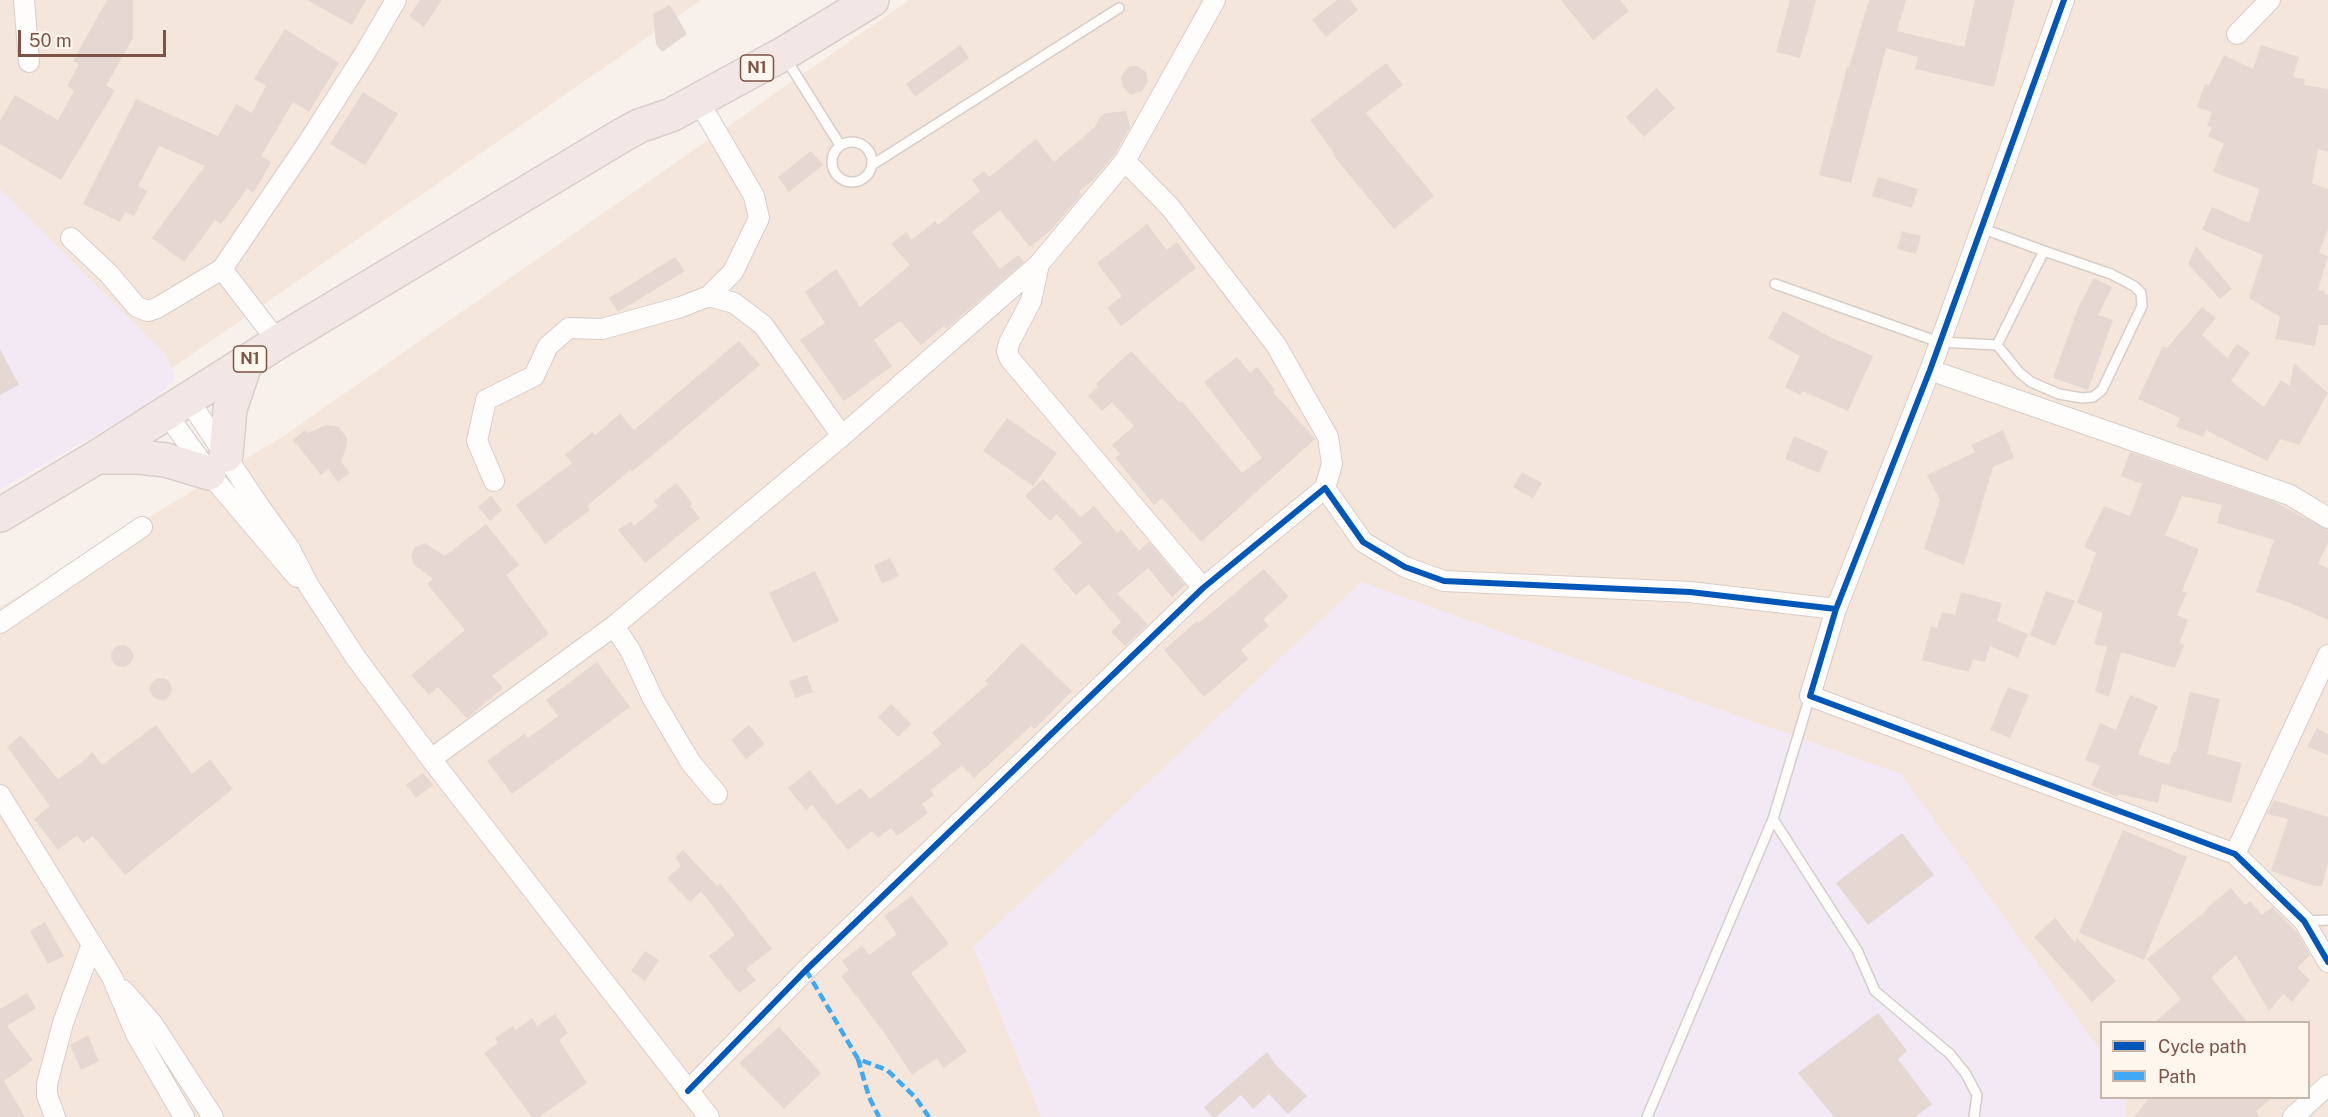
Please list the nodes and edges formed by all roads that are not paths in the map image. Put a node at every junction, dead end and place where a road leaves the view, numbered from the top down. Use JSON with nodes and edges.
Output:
{"nodes":[{"id":1,"x":24,"y":0,"type":"edge"},
{"id":2,"x":396,"y":0,"type":"edge"},
{"id":3,"x":830,"y":0,"type":"edge"},
{"id":4,"x":872,"y":0,"type":"edge"},
{"id":5,"x":1215,"y":0,"type":"edge"},
{"id":6,"x":2064,"y":0,"type":"edge"},
{"id":7,"x":2270,"y":0,"type":"edge"},
{"id":8,"x":1119,"y":8,"type":"dead end"},
{"id":9,"x":2237,"y":34,"type":"dead end"},
{"id":10,"x":783,"y":54,"type":"junction"},
{"id":11,"x":29,"y":62,"type":"dead end"},
{"id":12,"x":698,"y":100,"type":"junction"},
{"id":13,"x":639,"y":126,"type":"junction"},
{"id":14,"x":840,"y":145,"type":"junction"},
{"id":15,"x":1125,"y":161,"type":"junction"},
{"id":16,"x":872,"y":165,"type":"junction"},
{"id":17,"x":1981,"y":228,"type":"junction"},
{"id":18,"x":71,"y":238,"type":"dead end"},
{"id":19,"x":2044,"y":251,"type":"junction"},
{"id":20,"x":1039,"y":264,"type":"junction"},
{"id":21,"x":222,"y":269,"type":"junction"},
{"id":22,"x":1774,"y":284,"type":"dead end"},
{"id":23,"x":709,"y":297,"type":"junction"},
{"id":24,"x":278,"y":342,"type":"junction"},
{"id":25,"x":1939,"y":342,"type":"junction"},
{"id":26,"x":1997,"y":345,"type":"junction"},
{"id":27,"x":246,"y":362,"type":"junction"},
{"id":28,"x":1930,"y":370,"type":"junction"},
{"id":29,"x":177,"y":406,"type":"junction"},
{"id":30,"x":842,"y":436,"type":"junction"},
{"id":31,"x":97,"y":457,"type":"junction"},
{"id":32,"x":217,"y":464,"type":"junction"},
{"id":33,"x":494,"y":482,"type":"dead end"},
{"id":34,"x":1325,"y":488,"type":"junction"},
{"id":35,"x":0,"y":515,"type":"edge"},
{"id":36,"x":2328,"y":518,"type":"edge"},
{"id":37,"x":142,"y":527,"type":"dead end"},
{"id":38,"x":1203,"y":588,"type":"junction"},
{"id":39,"x":1836,"y":609,"type":"junction"},
{"id":40,"x":0,"y":623,"type":"edge"},
{"id":41,"x":614,"y":626,"type":"junction"},
{"id":42,"x":2328,"y":655,"type":"edge"},
{"id":43,"x":1810,"y":696,"type":"junction"},
{"id":44,"x":431,"y":759,"type":"junction"},
{"id":45,"x":717,"y":794,"type":"dead end"},
{"id":46,"x":0,"y":795,"type":"edge"},
{"id":47,"x":1773,"y":819,"type":"junction"},
{"id":48,"x":2235,"y":854,"type":"junction"},
{"id":49,"x":2328,"y":920,"type":"edge"},
{"id":50,"x":2304,"y":921,"type":"junction"},
{"id":51,"x":92,"y":944,"type":"junction"},
{"id":52,"x":2328,"y":962,"type":"edge"},
{"id":53,"x":112,"y":977,"type":"junction"},
{"id":54,"x":2328,"y":1085,"type":"edge"},
{"id":55,"x":688,"y":1091,"type":"junction"},
{"id":56,"x":55,"y":1117,"type":"edge"},
{"id":57,"x":184,"y":1117,"type":"edge"},
{"id":58,"x":212,"y":1117,"type":"edge"},
{"id":59,"x":709,"y":1117,"type":"edge"},
{"id":60,"x":1647,"y":1117,"type":"edge"},
{"id":61,"x":1974,"y":1117,"type":"edge"},
{"id":62,"x":2294,"y":1117,"type":"edge"}],
"edges":[{"from":1,"to":11,"type":"street"},
{"from":2,"to":21,"type":"street"},
{"from":3,"to":13,"type":"highway","number":"N1"},
{"from":4,"to":10,"type":"highway","number":"N1"},
{"from":5,"to":15,"type":"street"},
{"from":6,"to":17,"type":"street"},
{"from":7,"to":9,"type":"street"},
{"from":8,"to":16,"type":"lane"},
{"from":10,"to":12,"type":"highway","number":"N1"},
{"from":10,"to":14,"type":"lane"},
{"from":12,"to":13,"type":"highway","number":"N1"},
{"from":12,"to":23,"type":"street"},
{"from":13,"to":24,"type":"highway","number":"N1"},
{"from":14,"to":16,"type":"lane"},
{"from":14,"to":16,"type":"lane"},
{"from":15,"to":20,"type":"street"},
{"from":15,"to":34,"type":"street"},
{"from":17,"to":19,"type":"lane"},
{"from":17,"to":25,"type":"street"},
{"from":18,"to":21,"type":"street"},
{"from":19,"to":26,"type":"lane"},
{"from":19,"to":26,"type":"lane"},
{"from":20,"to":30,"type":"street"},
{"from":20,"to":38,"type":"street"},
{"from":21,"to":24,"type":"street"},
{"from":22,"to":25,"type":"lane"},
{"from":23,"to":30,"type":"street"},
{"from":23,"to":33,"type":"street"},
{"from":24,"to":27,"type":"highway","number":"N1"},
{"from":25,"to":26,"type":"lane"},
{"from":25,"to":28,"type":"street"},
{"from":27,"to":29,"type":"highway","number":"N1"},
{"from":27,"to":32,"type":"highway"},
{"from":28,"to":36,"type":"street"},
{"from":28,"to":39,"type":"street"},
{"from":29,"to":31,"type":"highway","number":"N1"},
{"from":29,"to":32,"type":"street"},
{"from":29,"to":32,"type":"street"},
{"from":30,"to":41,"type":"street"},
{"from":31,"to":32,"type":"highway"},
{"from":31,"to":35,"type":"highway","number":"N1"},
{"from":32,"to":44,"type":"street"},
{"from":34,"to":38,"type":"street"},
{"from":34,"to":39,"type":"street"},
{"from":37,"to":40,"type":"street"},
{"from":38,"to":55,"type":"street"},
{"from":39,"to":43,"type":"street"},
{"from":41,"to":44,"type":"street"},
{"from":41,"to":45,"type":"street"},
{"from":42,"to":48,"type":"street"},
{"from":43,"to":47,"type":"lane"},
{"from":43,"to":48,"type":"street"},
{"from":44,"to":55,"type":"street"},
{"from":46,"to":51,"type":"street"},
{"from":47,"to":60,"type":"lane"},
{"from":47,"to":61,"type":"lane"},
{"from":48,"to":50,"type":"street"},
{"from":49,"to":50,"type":"lane"},
{"from":50,"to":52,"type":"street"},
{"from":51,"to":53,"type":"street"},
{"from":51,"to":56,"type":"street"},
{"from":53,"to":57,"type":"street"},
{"from":53,"to":58,"type":"street"},
{"from":54,"to":62,"type":"street"},
{"from":55,"to":59,"type":"street"}]}
